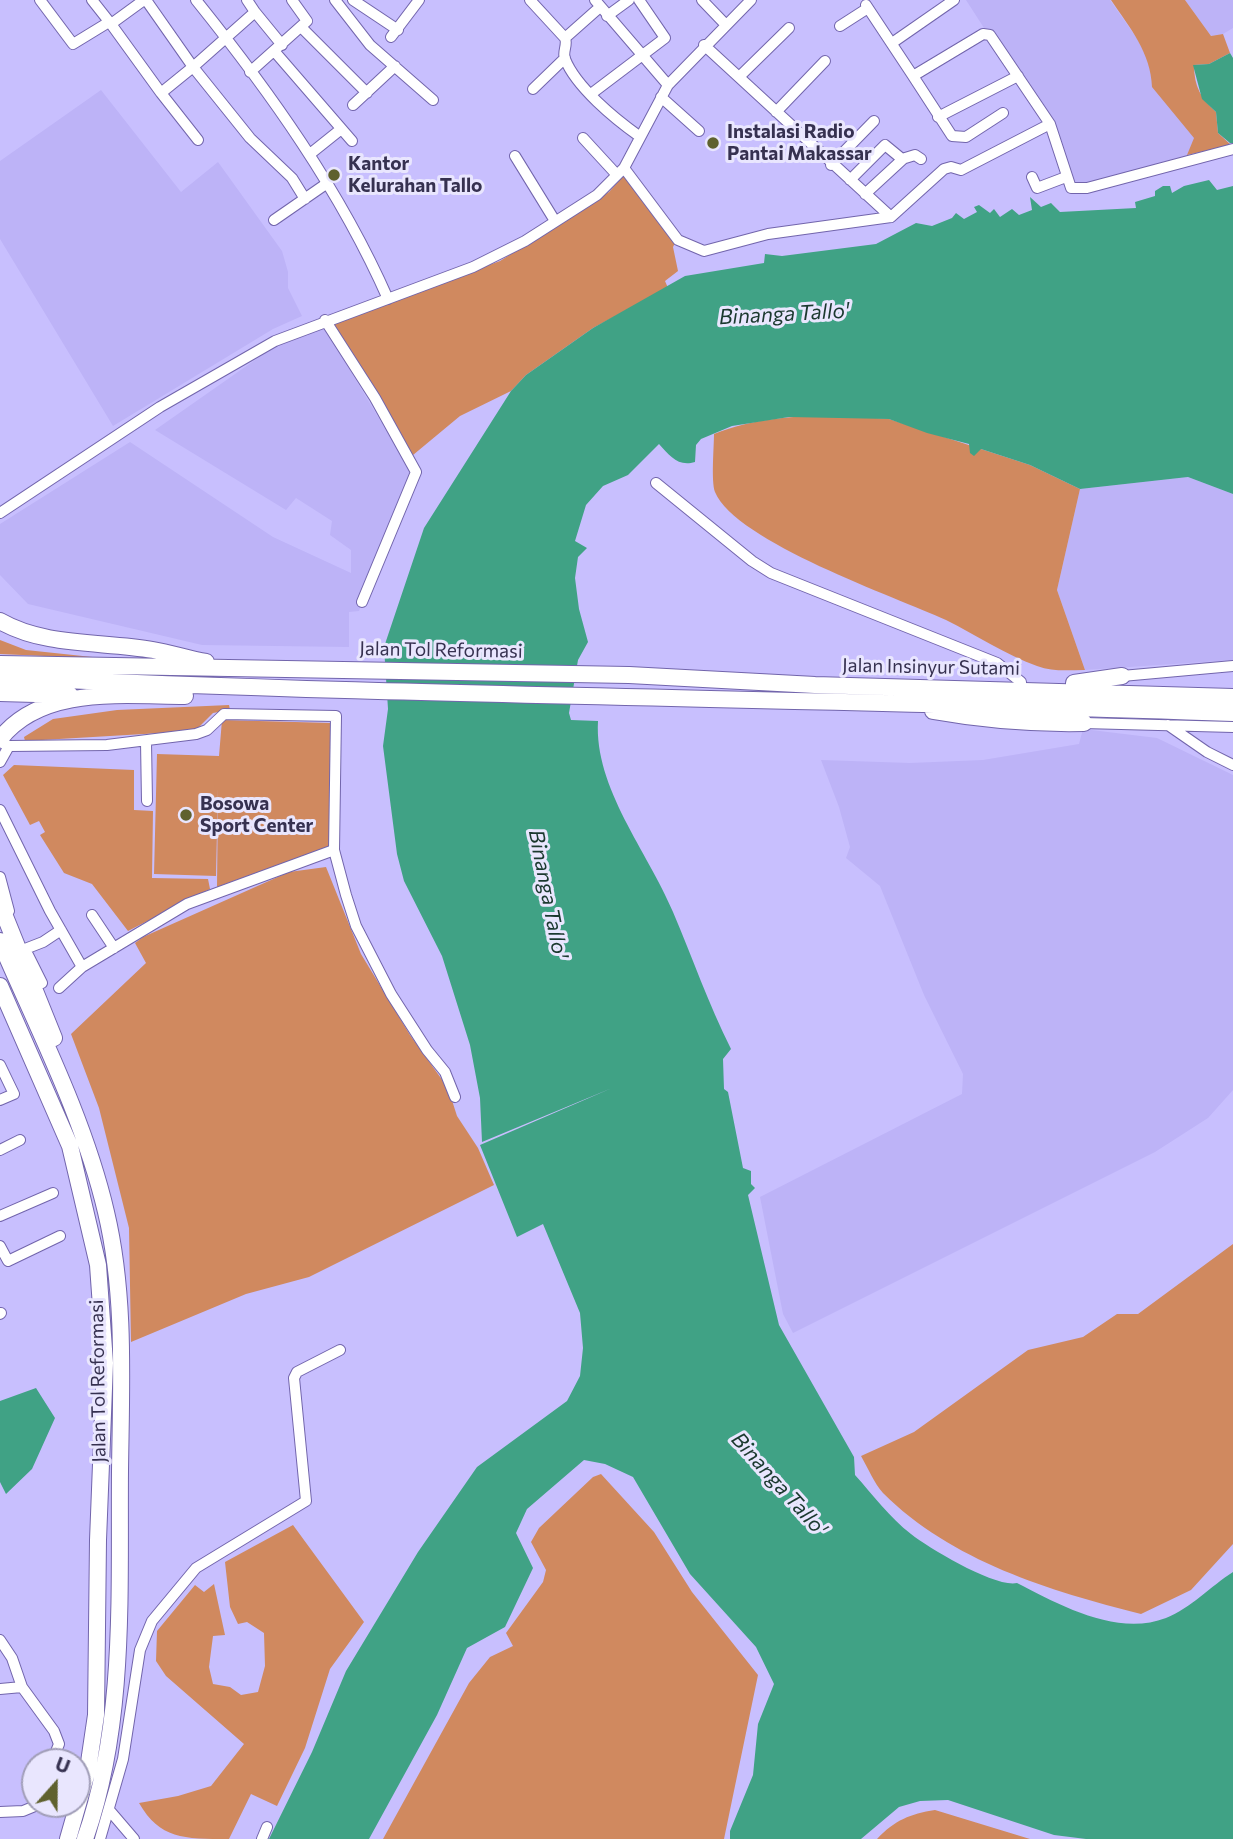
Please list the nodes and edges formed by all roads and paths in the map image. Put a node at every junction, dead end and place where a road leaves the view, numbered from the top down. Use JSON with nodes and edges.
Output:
{"nodes":[{"id":1,"x":40,"y":0,"type":"edge"},
{"id":2,"x":92,"y":0,"type":"edge"},
{"id":3,"x":145,"y":0,"type":"edge"},
{"id":4,"x":196,"y":0,"type":"edge"},
{"id":5,"x":247,"y":0,"type":"edge"},
{"id":6,"x":292,"y":0,"type":"edge"},
{"id":7,"x":335,"y":0,"type":"edge"},
{"id":8,"x":353,"y":0,"type":"edge"},
{"id":9,"x":418,"y":0,"type":"edge"},
{"id":10,"x":629,"y":0,"type":"edge"},
{"id":11,"x":639,"y":0,"type":"edge"},
{"id":12,"x":702,"y":0,"type":"edge"},
{"id":13,"x":751,"y":0,"type":"edge"},
{"id":14,"x":954,"y":0,"type":"edge"},
{"id":15,"x":537,"y":2,"type":"edge"},
{"id":16,"x":868,"y":3,"type":"edge"},
{"id":17,"x":601,"y":8,"type":"edge"},
{"id":18,"x":255,"y":12,"type":"junction"},
{"id":19,"x":110,"y":23,"type":"junction"},
{"id":20,"x":726,"y":25,"type":"junction"},
{"id":21,"x":841,"y":26,"type":"dead end"},
{"id":22,"x":301,"y":27,"type":"junction"},
{"id":23,"x":789,"y":27,"type":"dead end"},
{"id":24,"x":226,"y":37,"type":"junction"},
{"id":25,"x":565,"y":37,"type":"junction"},
{"id":26,"x":892,"y":43,"type":"junction"},
{"id":27,"x":704,"y":45,"type":"junction"},
{"id":28,"x":279,"y":48,"type":"junction"},
{"id":29,"x":640,"y":56,"type":"junction"},
{"id":30,"x":565,"y":58,"type":"junction"},
{"id":31,"x":825,"y":61,"type":"dead end"},
{"id":32,"x":395,"y":66,"type":"junction"},
{"id":33,"x":193,"y":67,"type":"junction"},
{"id":34,"x":250,"y":72,"type":"junction"},
{"id":35,"x":913,"y":76,"type":"junction"},
{"id":36,"x":1018,"y":76,"type":"junction"},
{"id":37,"x":739,"y":77,"type":"junction"},
{"id":38,"x":668,"y":85,"type":"junction"},
{"id":39,"x":533,"y":89,"type":"dead end"},
{"id":40,"x":161,"y":93,"type":"junction"},
{"id":41,"x":367,"y":93,"type":"junction"},
{"id":42,"x":591,"y":94,"type":"junction"},
{"id":43,"x":661,"y":97,"type":"junction"},
{"id":44,"x":433,"y":100,"type":"dead end"},
{"id":45,"x":353,"y":105,"type":"dead end"},
{"id":46,"x":776,"y":112,"type":"junction"},
{"id":47,"x":1003,"y":113,"type":"dead end"},
{"id":48,"x":938,"y":117,"type":"junction"},
{"id":49,"x":874,"y":121,"type":"dead end"},
{"id":50,"x":1050,"y":124,"type":"junction"},
{"id":51,"x":340,"y":130,"type":"junction"},
{"id":52,"x":699,"y":131,"type":"dead end"},
{"id":53,"x":639,"y":136,"type":"junction"},
{"id":54,"x":583,"y":138,"type":"dead end"},
{"id":55,"x":198,"y":140,"type":"dead end"},
{"id":56,"x":352,"y":141,"type":"dead end"},
{"id":57,"x":1233,"y":149,"type":"edge"},
{"id":58,"x":310,"y":154,"type":"junction"},
{"id":59,"x":515,"y":156,"type":"dead end"},
{"id":60,"x":902,"y":159,"type":"junction"},
{"id":61,"x":921,"y":159,"type":"dead end"},
{"id":62,"x":831,"y":165,"type":"junction"},
{"id":63,"x":620,"y":172,"type":"junction"},
{"id":64,"x":1032,"y":177,"type":"dead end"},
{"id":65,"x":1066,"y":177,"type":"junction"},
{"id":66,"x":850,"y":180,"type":"junction"},
{"id":67,"x":326,"y":184,"type":"junction"},
{"id":68,"x":865,"y":194,"type":"junction"},
{"id":69,"x":305,"y":199,"type":"junction"},
{"id":70,"x":891,"y":217,"type":"junction"},
{"id":71,"x":274,"y":220,"type":"dead end"},
{"id":72,"x":555,"y":221,"type":"junction"},
{"id":73,"x":388,"y":299,"type":"junction"},
{"id":74,"x":326,"y":320,"type":"junction"},
{"id":75,"x":656,"y":482,"type":"dead end"},
{"id":76,"x":0,"y":513,"type":"edge"},
{"id":77,"x":362,"y":601,"type":"dead end"},
{"id":78,"x":0,"y":621,"type":"edge"},
{"id":79,"x":0,"y":664,"type":"edge"},
{"id":80,"x":1233,"y":666,"type":"edge"},
{"id":81,"x":252,"y":668,"type":"junction"},
{"id":82,"x":629,"y":675,"type":"joint"},
{"id":83,"x":1122,"y":676,"type":"joint"},
{"id":84,"x":0,"y":677,"type":"edge"},
{"id":85,"x":285,"y":689,"type":"junction"},
{"id":86,"x":1027,"y":690,"type":"junction"},
{"id":87,"x":0,"y":693,"type":"edge"},
{"id":88,"x":107,"y":696,"type":"junction"},
{"id":89,"x":1233,"y":697,"type":"edge"},
{"id":90,"x":882,"y":701,"type":"junction"},
{"id":91,"x":1233,"y":713,"type":"edge"},
{"id":92,"x":1084,"y":723,"type":"joint"},
{"id":93,"x":1168,"y":724,"type":"junction"},
{"id":94,"x":1233,"y":727,"type":"edge"},
{"id":95,"x":4,"y":740,"type":"edge"},
{"id":96,"x":146,"y":742,"type":"junction"},
{"id":97,"x":0,"y":762,"type":"edge"},
{"id":98,"x":1233,"y":765,"type":"edge"},
{"id":99,"x":147,"y":801,"type":"dead end"},
{"id":100,"x":0,"y":810,"type":"edge"},
{"id":101,"x":334,"y":850,"type":"junction"},
{"id":102,"x":0,"y":877,"type":"edge"},
{"id":103,"x":0,"y":904,"type":"edge"},
{"id":104,"x":92,"y":915,"type":"dead end"},
{"id":105,"x":61,"y":930,"type":"junction"},
{"id":106,"x":0,"y":941,"type":"edge"},
{"id":107,"x":114,"y":947,"type":"junction"},
{"id":108,"x":24,"y":948,"type":"junction"},
{"id":109,"x":82,"y":967,"type":"junction"},
{"id":110,"x":42,"y":984,"type":"dead end"},
{"id":111,"x":0,"y":986,"type":"edge"},
{"id":112,"x":59,"y":988,"type":"dead end"},
{"id":113,"x":0,"y":1002,"type":"edge"},
{"id":114,"x":0,"y":1065,"type":"edge"},
{"id":115,"x":455,"y":1097,"type":"dead end"},
{"id":116,"x":0,"y":1100,"type":"edge"},
{"id":117,"x":20,"y":1140,"type":"dead end"},
{"id":118,"x":70,"y":1146,"type":"junction"},
{"id":119,"x":0,"y":1150,"type":"edge"},
{"id":120,"x":91,"y":1156,"type":"junction"},
{"id":121,"x":53,"y":1193,"type":"dead end"},
{"id":122,"x":0,"y":1216,"type":"edge"},
{"id":123,"x":60,"y":1236,"type":"dead end"},
{"id":124,"x":0,"y":1246,"type":"edge"},
{"id":125,"x":4,"y":1263,"type":"edge"},
{"id":126,"x":340,"y":1350,"type":"dead end"},
{"id":127,"x":0,"y":1640,"type":"edge"},
{"id":128,"x":22,"y":1687,"type":"junction"},
{"id":129,"x":0,"y":1689,"type":"edge"},
{"id":130,"x":56,"y":1748,"type":"edge"},
{"id":131,"x":2,"y":1810,"type":"edge"},
{"id":132,"x":21,"y":1811,"type":"edge"},
{"id":133,"x":110,"y":1811,"type":"junction"},
{"id":134,"x":267,"y":1827,"type":"dead end"},
{"id":135,"x":68,"y":1839,"type":"edge"},
{"id":136,"x":85,"y":1839,"type":"edge"},
{"id":137,"x":100,"y":1839,"type":"edge"},
{"id":138,"x":134,"y":1839,"type":"edge"},
{"id":139,"x":262,"y":1839,"type":"edge"}],
"edges":[{"from":1,"to":19,"type":"street"},
{"from":2,"to":19,"type":"street"},
{"from":3,"to":19,"type":"street"},
{"from":3,"to":33,"type":"street"},
{"from":4,"to":24,"type":"street"},
{"from":5,"to":18,"type":"street"},
{"from":6,"to":22,"type":"street"},
{"from":7,"to":32,"type":"street"},
{"from":8,"to":9,"type":"street"},
{"from":10,"to":17,"type":"street"},
{"from":11,"to":29,"type":"street"},
{"from":12,"to":20,"type":"street"},
{"from":13,"to":20,"type":"street"},
{"from":14,"to":26,"type":"street"},
{"from":15,"to":25,"type":"street"},
{"from":16,"to":21,"type":"street"},
{"from":16,"to":26,"type":"street"},
{"from":17,"to":25,"type":"street"},
{"from":17,"to":29,"type":"street"},
{"from":18,"to":24,"type":"street"},
{"from":18,"to":28,"type":"street"},
{"from":19,"to":40,"type":"street"},
{"from":20,"to":27,"type":"street"},
{"from":22,"to":28,"type":"street"},
{"from":22,"to":41,"type":"street"},
{"from":23,"to":37,"type":"street"},
{"from":24,"to":33,"type":"street"},
{"from":24,"to":34,"type":"street"},
{"from":25,"to":30,"type":"street"},
{"from":26,"to":35,"type":"street"},
{"from":27,"to":37,"type":"street"},
{"from":27,"to":38,"type":"street"},
{"from":28,"to":34,"type":"street"},
{"from":28,"to":51,"type":"street"},
{"from":29,"to":38,"type":"street"},
{"from":29,"to":42,"type":"street"},
{"from":30,"to":39,"type":"street"},
{"from":30,"to":42,"type":"street"},
{"from":31,"to":46,"type":"street"},
{"from":32,"to":41,"type":"street"},
{"from":32,"to":44,"type":"street"},
{"from":33,"to":40,"type":"street"},
{"from":33,"to":69,"type":"street"},
{"from":34,"to":58,"type":"street"},
{"from":35,"to":36,"type":"street"},
{"from":35,"to":48,"type":"street"},
{"from":36,"to":48,"type":"street"},
{"from":36,"to":50,"type":"street"},
{"from":37,"to":46,"type":"street"},
{"from":38,"to":43,"type":"street"},
{"from":40,"to":55,"type":"street"},
{"from":41,"to":45,"type":"street"},
{"from":42,"to":53,"type":"street"},
{"from":43,"to":52,"type":"street"},
{"from":43,"to":53,"type":"street"},
{"from":46,"to":62,"type":"street"},
{"from":47,"to":48,"type":"street"},
{"from":49,"to":62,"type":"street"},
{"from":50,"to":65,"type":"street"},
{"from":50,"to":70,"type":"street"},
{"from":51,"to":56,"type":"street"},
{"from":51,"to":58,"type":"street"},
{"from":53,"to":63,"type":"street"},
{"from":54,"to":63,"type":"street"},
{"from":57,"to":65,"type":"street"},
{"from":58,"to":67,"type":"street"},
{"from":59,"to":72,"type":"street"},
{"from":60,"to":61,"type":"street"},
{"from":60,"to":66,"type":"street"},
{"from":60,"to":68,"type":"street"},
{"from":62,"to":66,"type":"street"},
{"from":63,"to":70,"type":"street"},
{"from":63,"to":72,"type":"street"},
{"from":64,"to":65,"type":"street"},
{"from":66,"to":68,"type":"street"},
{"from":67,"to":69,"type":"street"},
{"from":67,"to":73,"type":"street"},
{"from":68,"to":70,"type":"street"},
{"from":69,"to":71,"type":"street"},
{"from":72,"to":73,"type":"street"},
{"from":73,"to":74,"type":"street"},
{"from":74,"to":76,"type":"street"},
{"from":74,"to":77,"type":"street"},
{"from":75,"to":86,"type":"street"},
{"from":78,"to":81,"type":"highway"},
{"from":79,"to":81,"type":"highway"},
{"from":80,"to":83,"type":"street"},
{"from":81,"to":82,"type":"highway","name":"Jalan Tol Reformasi"},
{"from":82,"to":86,"type":"highway","name":"Jalan Insinyur Sutami"},
{"from":83,"to":86,"type":"highway"},
{"from":84,"to":85,"type":"highway"},
{"from":85,"to":88,"type":"highway"},
{"from":85,"to":90,"type":"highway","name":"Jalan Insinyur Sutami"},
{"from":86,"to":89,"type":"highway","name":"Jalan Insinyur Sutami"},
{"from":87,"to":88,"type":"highway"},
{"from":88,"to":95,"type":"highway"},
{"from":90,"to":91,"type":"highway","name":"Jalan Insinyur Sutami"},
{"from":90,"to":92,"type":"highway"},
{"from":92,"to":93,"type":"street"},
{"from":93,"to":94,"type":"street"},
{"from":93,"to":98,"type":"street"},
{"from":95,"to":96,"type":"street"},
{"from":95,"to":97,"type":"street"},
{"from":96,"to":99,"type":"street"},
{"from":96,"to":101,"type":"street"},
{"from":100,"to":105,"type":"street"},
{"from":101,"to":107,"type":"street"},
{"from":101,"to":115,"type":"street"},
{"from":102,"to":108,"type":"street"},
{"from":103,"to":120,"type":"highway"},
{"from":104,"to":107,"type":"street"},
{"from":105,"to":108,"type":"street"},
{"from":105,"to":109,"type":"street"},
{"from":106,"to":120,"type":"highway","name":"Jalan Tol Reformasi"},
{"from":107,"to":109,"type":"street"},
{"from":108,"to":110,"type":"street"},
{"from":109,"to":112,"type":"street"},
{"from":111,"to":118,"type":"highway","name":"Jalan Tol Reformasi"},
{"from":113,"to":118,"type":"highway"},
{"from":114,"to":116,"type":"street"},
{"from":117,"to":119,"type":"street"},
{"from":118,"to":135,"type":"highway","name":"Jalan Tol Reformasi"},
{"from":120,"to":136,"type":"highway","name":"Jalan Tol Reformasi"},
{"from":121,"to":122,"type":"street"},
{"from":123,"to":125,"type":"street"},
{"from":124,"to":125,"type":"street"},
{"from":126,"to":133,"type":"street"},
{"from":127,"to":128,"type":"street"},
{"from":128,"to":129,"type":"street"},
{"from":128,"to":130,"type":"street"},
{"from":131,"to":132,"type":"street"},
{"from":133,"to":137,"type":"street"},
{"from":133,"to":138,"type":"street"},
{"from":134,"to":139,"type":"street"}]}
